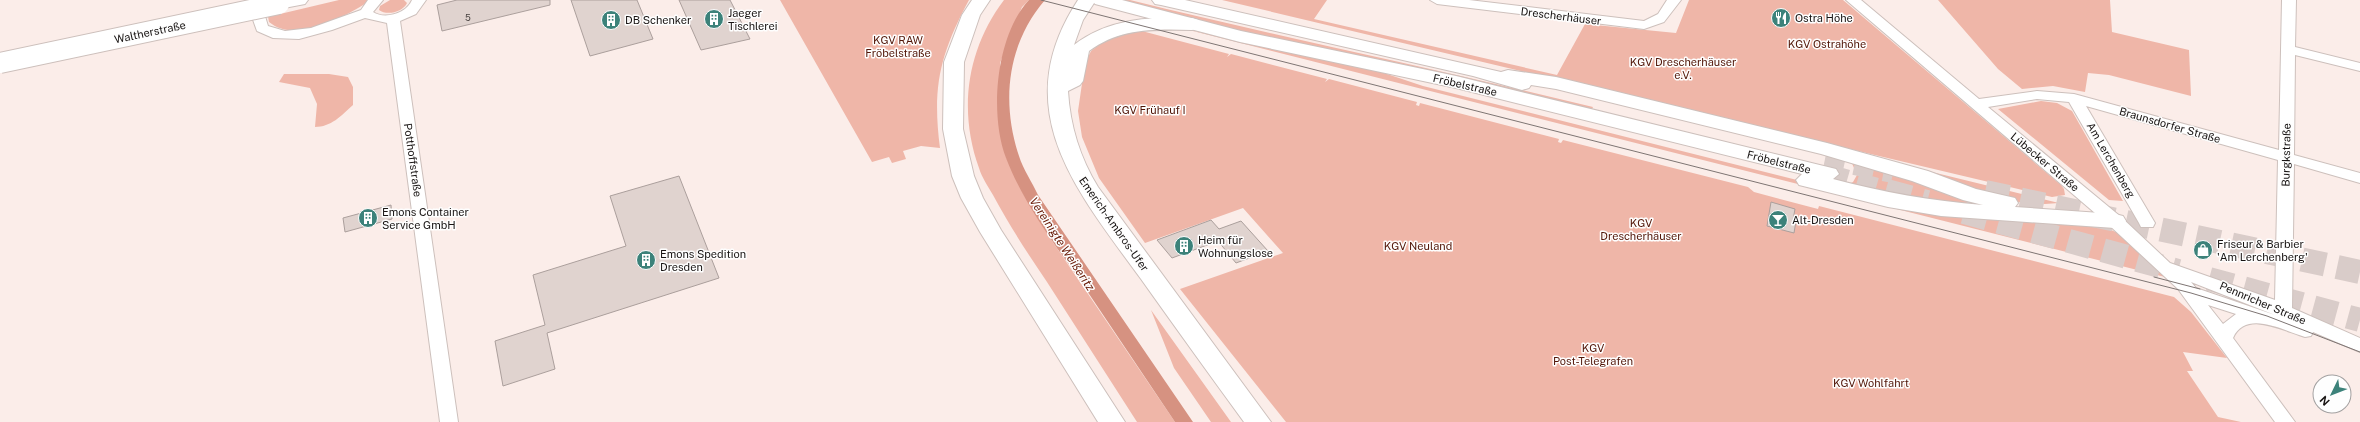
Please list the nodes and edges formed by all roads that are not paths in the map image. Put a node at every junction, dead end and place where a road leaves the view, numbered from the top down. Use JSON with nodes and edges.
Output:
{"nodes":[{"id":1,"x":253,"y":0,"type":"edge"},
{"id":2,"x":299,"y":0,"type":"edge"},
{"id":3,"x":376,"y":0,"type":"edge"},
{"id":4,"x":419,"y":0,"type":"edge"},
{"id":5,"x":980,"y":0,"type":"edge"},
{"id":6,"x":1087,"y":0,"type":"edge"},
{"id":7,"x":1100,"y":0,"type":"edge"},
{"id":8,"x":1161,"y":0,"type":"edge"},
{"id":9,"x":1437,"y":0,"type":"edge"},
{"id":10,"x":1674,"y":0,"type":"edge"},
{"id":11,"x":1853,"y":0,"type":"edge"},
{"id":12,"x":2290,"y":0,"type":"edge"},
{"id":13,"x":366,"y":13,"type":"junction"},
{"id":14,"x":393,"y":18,"type":"junction"},
{"id":15,"x":1192,"y":24,"type":"junction"},
{"id":16,"x":2288,"y":49,"type":"junction"},
{"id":17,"x":0,"y":63,"type":"edge"},
{"id":18,"x":2360,"y":67,"type":"edge"},
{"id":19,"x":1058,"y":89,"type":"junction"},
{"id":20,"x":2074,"y":98,"type":"junction"},
{"id":21,"x":1976,"y":104,"type":"junction"},
{"id":22,"x":2286,"y":158,"type":"junction"},
{"id":23,"x":1827,"y":167,"type":"junction"},
{"id":24,"x":2360,"y":178,"type":"edge"},
{"id":25,"x":2108,"y":215,"type":"junction"},
{"id":26,"x":2147,"y":223,"type":"dead end"},
{"id":27,"x":2163,"y":266,"type":"junction"},
{"id":28,"x":2191,"y":293,"type":"junction"},
{"id":29,"x":2281,"y":316,"type":"junction"},
{"id":30,"x":2224,"y":338,"type":"junction"},
{"id":31,"x":2360,"y":345,"type":"edge"},
{"id":32,"x":2360,"y":353,"type":"edge"},
{"id":33,"x":449,"y":422,"type":"edge"},
{"id":34,"x":1112,"y":422,"type":"edge"},
{"id":35,"x":1258,"y":422,"type":"edge"},
{"id":36,"x":2286,"y":422,"type":"edge"}],
"edges":[{"from":1,"to":13,"type":"street"},
{"from":2,"to":17,"type":"main road","name":"Waltherstraße","bridge":true},
{"from":3,"to":13,"type":"street"},
{"from":4,"to":14,"type":"street"},
{"from":5,"to":34,"type":"main road"},
{"from":6,"to":19,"type":"main road","name":"Emerich-Ambros-Ufer"},
{"from":7,"to":15,"type":"main road"},
{"from":8,"to":23,"type":"main road","name":"Fröbelstraße"},
{"from":9,"to":10,"type":"street","name":"Drescherhäuser"},
{"from":11,"to":21,"type":"street","name":"Lübecker Straße"},
{"from":12,"to":16,"type":"street","name":"Burgkstraße"},
{"from":13,"to":14,"type":"street"},
{"from":14,"to":33,"type":"street","name":"Potthoffstraße"},
{"from":15,"to":19,"type":"main road"},
{"from":15,"to":23,"type":"main road"},
{"from":16,"to":18,"type":"street"},
{"from":16,"to":22,"type":"street","name":"Burgkstraße"},
{"from":19,"to":35,"type":"main road","name":"Emerich-Ambros-Ufer"},
{"from":20,"to":21,"type":"street","name":"Braunsdorfer Straße"},
{"from":20,"to":22,"type":"street","name":"Braunsdorfer Straße"},
{"from":20,"to":26,"type":"street","name":"Am Lerchenberg"},
{"from":21,"to":25,"type":"street","name":"Lübecker Straße"},
{"from":22,"to":24,"type":"street","name":"Braunsdorfer Straße"},
{"from":22,"to":29,"type":"street","name":"Burgkstraße"},
{"from":23,"to":25,"type":"main road"},
{"from":23,"to":25,"type":"main road"},
{"from":25,"to":27,"type":"street","name":"Lübecker Straße"},
{"from":27,"to":28,"type":"street","name":"Lübecker Straße"},
{"from":27,"to":29,"type":"street","name":"Pennricher Straße"},
{"from":28,"to":29,"type":"street","name":"Pennricher Straße"},
{"from":28,"to":30,"type":"street","name":"Lübecker Straße"},
{"from":29,"to":30,"type":"street"},
{"from":29,"to":31,"type":"street","name":"Pennricher Straße"},
{"from":29,"to":32,"type":"street","name":"Pennricher Straße"},
{"from":30,"to":36,"type":"street","name":"Lübecker Straße"}]}
